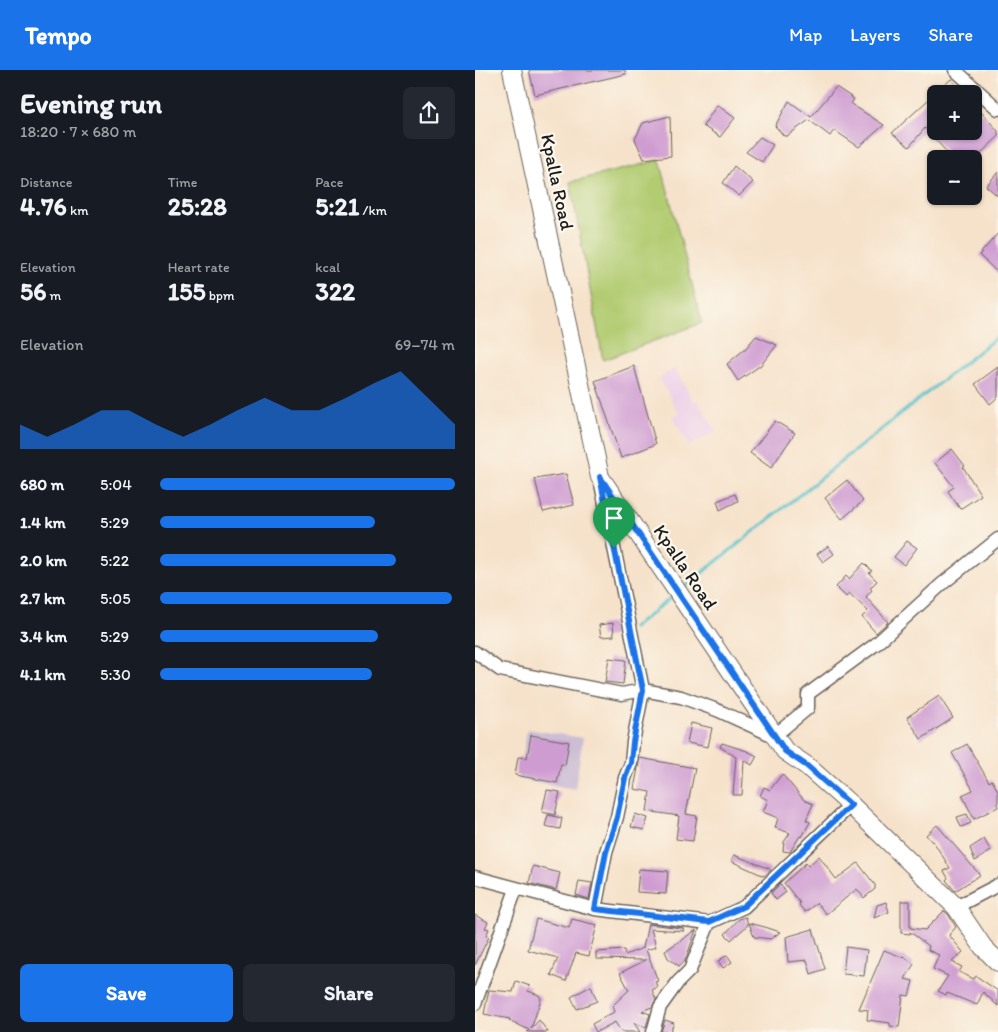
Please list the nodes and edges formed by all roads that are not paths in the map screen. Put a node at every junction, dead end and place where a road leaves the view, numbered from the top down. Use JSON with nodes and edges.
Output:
{"nodes":[{"id":1,"x":512,"y":70,"type":"edge"},
{"id":2,"x":955,"y":70,"type":"edge"},
{"id":3,"x":998,"y":109,"type":"edge"},
{"id":4,"x":600,"y":477,"type":"junction"},
{"id":5,"x":998,"y":540,"type":"edge"},
{"id":6,"x":475,"y":652,"type":"edge"},
{"id":7,"x":643,"y":690,"type":"junction"},
{"id":8,"x":775,"y":736,"type":"junction"},
{"id":9,"x":851,"y":805,"type":"junction"},
{"id":10,"x":478,"y":880,"type":"edge"},
{"id":11,"x":998,"y":885,"type":"edge"},
{"id":12,"x":516,"y":889,"type":"junction"},
{"id":13,"x":956,"y":907,"type":"junction"},
{"id":14,"x":595,"y":909,"type":"junction"},
{"id":15,"x":709,"y":922,"type":"junction"},
{"id":16,"x":998,"y":962,"type":"edge"},
{"id":17,"x":475,"y":1004,"type":"edge"},
{"id":18,"x":653,"y":1032,"type":"edge"}],
"edges":[{"from":1,"to":4,"type":"street","name":"Kpalla Road"},
{"from":2,"to":3,"type":"street"},
{"from":4,"to":7,"type":"street"},
{"from":4,"to":8,"type":"street","name":"Kpalla Road"},
{"from":5,"to":8,"type":"street"},
{"from":6,"to":7,"type":"street"},
{"from":7,"to":8,"type":"street"},
{"from":7,"to":14,"type":"street"},
{"from":8,"to":9,"type":"street","name":"Kpalla Road"},
{"from":9,"to":13,"type":"street","name":"Kpalla Road"},
{"from":9,"to":15,"type":"street"},
{"from":10,"to":12,"type":"street"},
{"from":11,"to":13,"type":"street"},
{"from":12,"to":14,"type":"street"},
{"from":12,"to":17,"type":"street"},
{"from":13,"to":16,"type":"street","name":"Kpalla Road"},
{"from":14,"to":15,"type":"street"},
{"from":15,"to":18,"type":"street"}]}
